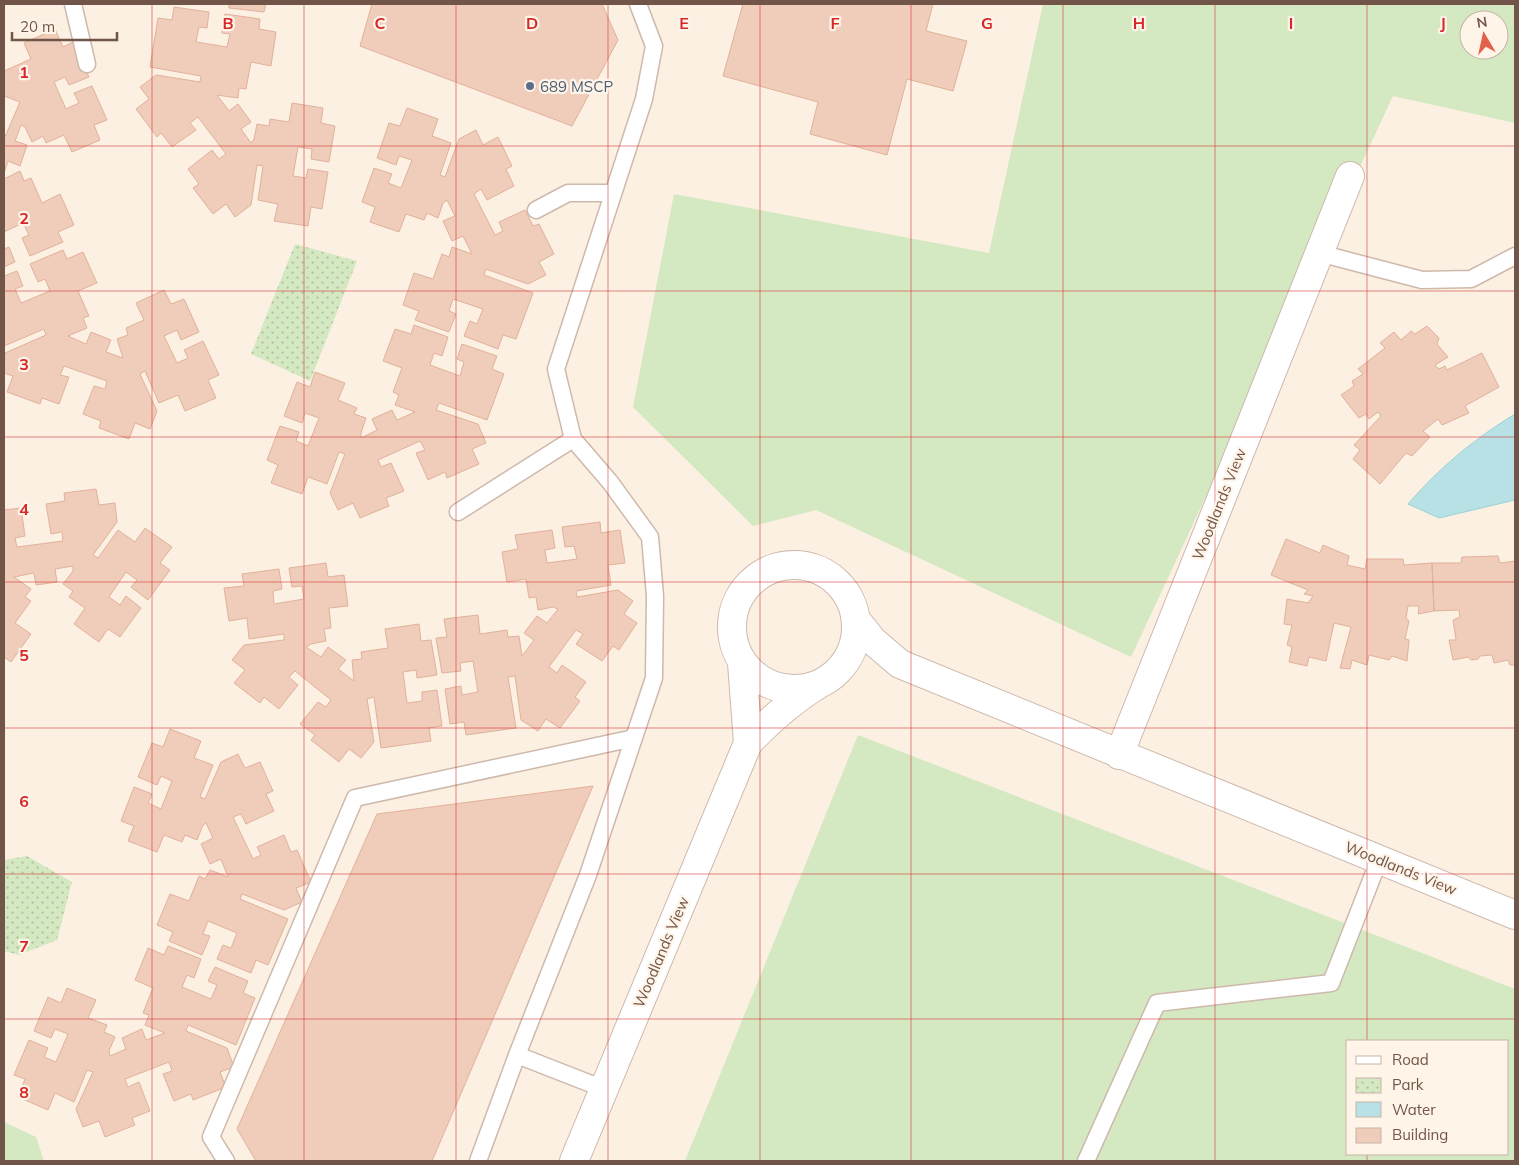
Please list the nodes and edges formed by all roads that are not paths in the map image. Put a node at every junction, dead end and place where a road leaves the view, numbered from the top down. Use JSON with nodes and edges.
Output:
{"nodes":[{"id":1,"x":73,"y":4,"type":"edge"},
{"id":2,"x":638,"y":4,"type":"edge"},
{"id":3,"x":87,"y":64,"type":"dead end"},
{"id":4,"x":1350,"y":176,"type":"dead end"},
{"id":5,"x":613,"y":193,"type":"junction"},
{"id":6,"x":536,"y":210,"type":"dead end"},
{"id":7,"x":1319,"y":253,"type":"junction"},
{"id":8,"x":1515,"y":256,"type":"edge"},
{"id":9,"x":573,"y":439,"type":"junction"},
{"id":10,"x":458,"y":512,"type":"dead end"},
{"id":11,"x":857,"y":621,"type":"junction"},
{"id":12,"x":742,"y":663,"type":"junction"},
{"id":13,"x":900,"y":664,"type":"junction"},
{"id":14,"x":842,"y":667,"type":"junction"},
{"id":15,"x":819,"y":684,"type":"junction"},
{"id":16,"x":634,"y":738,"type":"junction"},
{"id":17,"x":748,"y":743,"type":"junction"},
{"id":18,"x":1119,"y":755,"type":"junction"},
{"id":19,"x":1379,"y":860,"type":"junction"},
{"id":20,"x":1515,"y":915,"type":"edge"},
{"id":21,"x":517,"y":1055,"type":"junction"},
{"id":22,"x":604,"y":1088,"type":"junction"},
{"id":23,"x":226,"y":1161,"type":"edge"},
{"id":24,"x":478,"y":1161,"type":"edge"},
{"id":25,"x":574,"y":1161,"type":"edge"},
{"id":26,"x":1086,"y":1161,"type":"edge"}],
"edges":[{"from":1,"to":3,"type":"lane"},
{"from":2,"to":5,"type":"lane"},
{"from":4,"to":7,"type":"street","name":"Woodlands View"},
{"from":5,"to":6,"type":"lane"},
{"from":5,"to":9,"type":"lane"},
{"from":7,"to":8,"type":"lane"},
{"from":7,"to":18,"type":"street","name":"Woodlands View"},
{"from":9,"to":10,"type":"lane"},
{"from":9,"to":16,"type":"lane"},
{"from":11,"to":12,"type":"street","name":"Woodlands View"},
{"from":11,"to":13,"type":"street","name":"Woodlands View"},
{"from":11,"to":14,"type":"street","name":"Woodlands View"},
{"from":12,"to":15,"type":"street","name":"Woodlands View"},
{"from":12,"to":17,"type":"street","name":"Woodlands View"},
{"from":13,"to":14,"type":"street","name":"Woodlands View"},
{"from":13,"to":18,"type":"street","name":"Woodlands View"},
{"from":14,"to":15,"type":"street","name":"Woodlands View"},
{"from":15,"to":17,"type":"street","name":"Woodlands View"},
{"from":16,"to":21,"type":"lane"},
{"from":16,"to":23,"type":"lane"},
{"from":17,"to":22,"type":"street","name":"Woodlands View"},
{"from":18,"to":19,"type":"street","name":"Woodlands View"},
{"from":19,"to":20,"type":"street","name":"Woodlands View"},
{"from":19,"to":26,"type":"lane"},
{"from":21,"to":22,"type":"lane"},
{"from":21,"to":24,"type":"lane"},
{"from":22,"to":25,"type":"street","name":"Woodlands View"}]}
